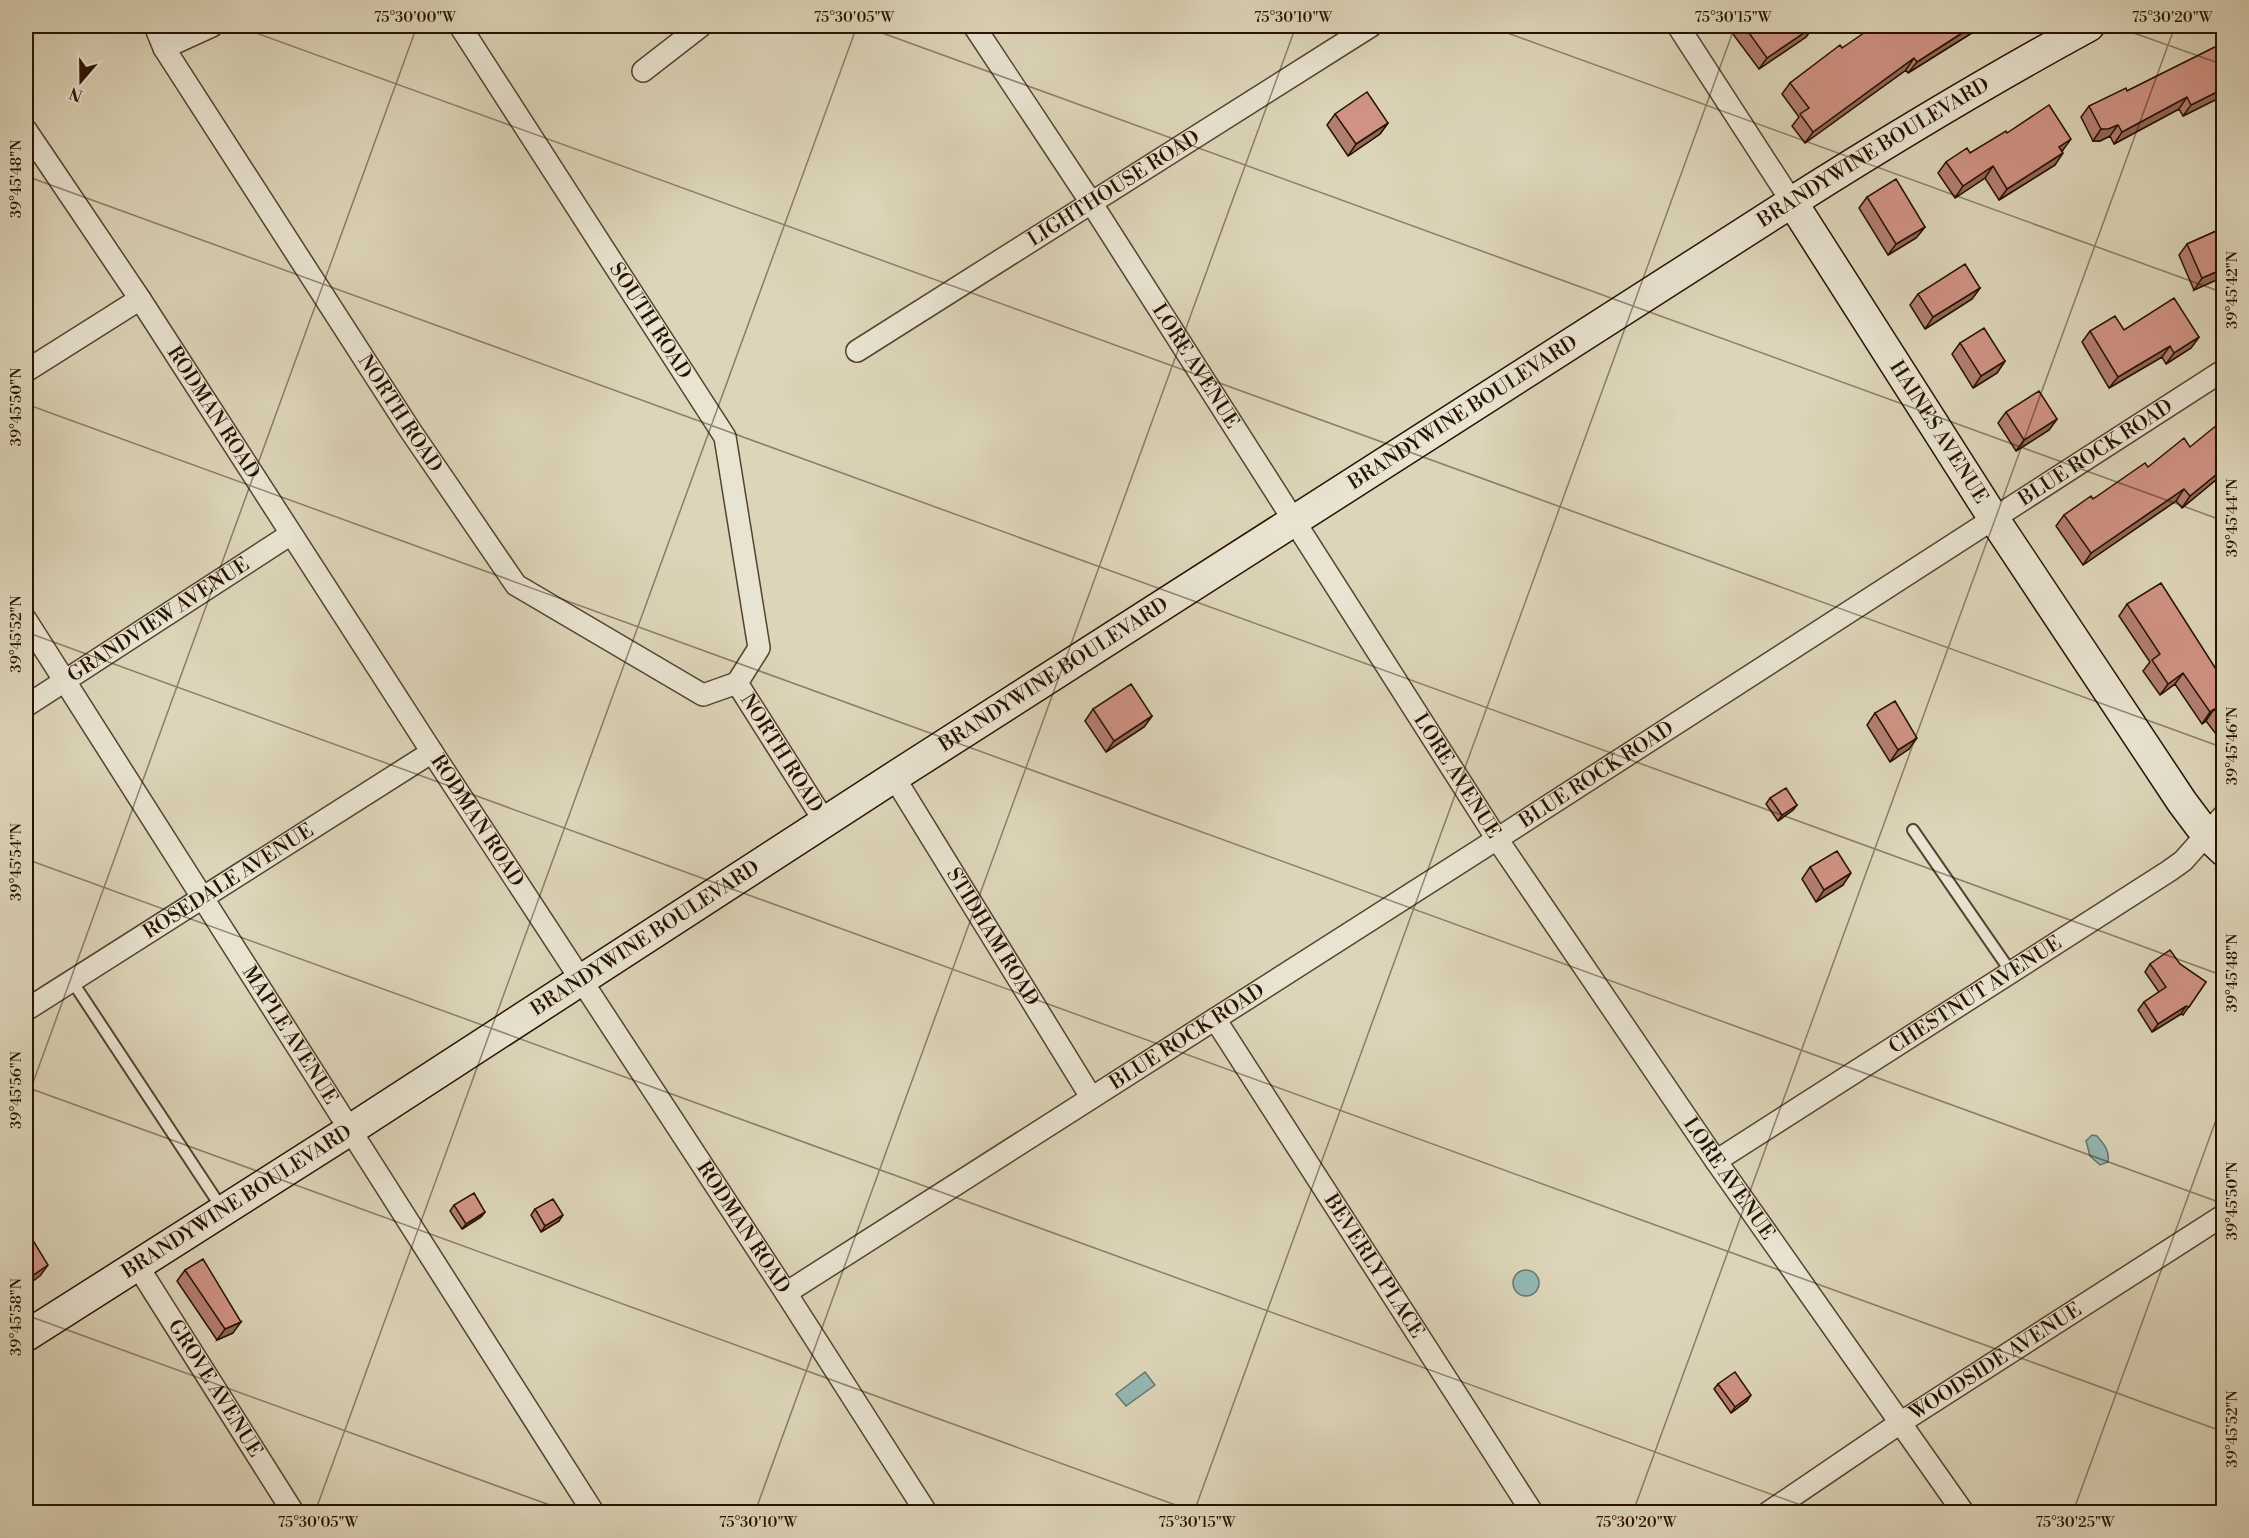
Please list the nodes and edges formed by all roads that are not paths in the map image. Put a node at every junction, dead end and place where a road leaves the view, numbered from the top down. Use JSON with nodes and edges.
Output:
{"nodes":[{"id":1,"x":155,"y":26,"type":"edge"},
{"id":2,"x":212,"y":26,"type":"edge"},
{"id":3,"x":460,"y":26,"type":"edge"},
{"id":4,"x":700,"y":26,"type":"edge"},
{"id":5,"x":974,"y":26,"type":"edge"},
{"id":6,"x":1371,"y":26,"type":"edge"},
{"id":7,"x":1678,"y":26,"type":"edge"},
{"id":8,"x":2089,"y":26,"type":"edge"},
{"id":9,"x":164,"y":48,"type":"junction"},
{"id":10,"x":643,"y":70,"type":"dead end"},
{"id":11,"x":26,"y":130,"type":"edge"},
{"id":12,"x":1792,"y":202,"type":"junction"},
{"id":13,"x":1092,"y":204,"type":"junction"},
{"id":14,"x":140,"y":299,"type":"junction"},
{"id":15,"x":857,"y":351,"type":"dead end"},
{"id":16,"x":2223,"y":370,"type":"edge"},
{"id":17,"x":26,"y":372,"type":"edge"},
{"id":18,"x":1994,"y":519,"type":"junction"},
{"id":19,"x":1294,"y":523,"type":"junction"},
{"id":20,"x":291,"y":534,"type":"junction"},
{"id":21,"x":26,"y":620,"type":"edge"},
{"id":22,"x":759,"y":648,"type":"joint"},
{"id":23,"x":64,"y":681,"type":"junction"},
{"id":24,"x":737,"y":683,"type":"junction"},
{"id":25,"x":26,"y":706,"type":"edge"},
{"id":26,"x":432,"y":752,"type":"junction"},
{"id":27,"x":894,"y":777,"type":"junction"},
{"id":28,"x":825,"y":822,"type":"junction"},
{"id":29,"x":1913,"y":830,"type":"dead end"},
{"id":30,"x":2218,"y":833,"type":"edge"},
{"id":31,"x":1497,"y":839,"type":"junction"},
{"id":32,"x":202,"y":898,"type":"junction"},
{"id":33,"x":2011,"y":972,"type":"junction"},
{"id":34,"x":582,"y":979,"type":"junction"},
{"id":35,"x":72,"y":981,"type":"junction"},
{"id":36,"x":26,"y":1010,"type":"edge"},
{"id":37,"x":1215,"y":1019,"type":"junction"},
{"id":38,"x":1091,"y":1097,"type":"junction"},
{"id":39,"x":350,"y":1130,"type":"junction"},
{"id":40,"x":1716,"y":1161,"type":"junction"},
{"id":41,"x":223,"y":1210,"type":"junction"},
{"id":42,"x":2223,"y":1215,"type":"edge"},
{"id":43,"x":137,"y":1265,"type":"junction"},
{"id":44,"x":786,"y":1293,"type":"junction"},
{"id":45,"x":26,"y":1336,"type":"edge"},
{"id":46,"x":1900,"y":1423,"type":"junction"},
{"id":47,"x":293,"y":1512,"type":"edge"},
{"id":48,"x":593,"y":1512,"type":"edge"},
{"id":49,"x":926,"y":1512,"type":"edge"},
{"id":50,"x":1532,"y":1512,"type":"edge"},
{"id":51,"x":1769,"y":1512,"type":"edge"},
{"id":52,"x":1963,"y":1512,"type":"edge"}],
"edges":[{"from":1,"to":9,"type":"street","name":"NORTH ROAD"},
{"from":2,"to":9,"type":"street"},
{"from":3,"to":22,"type":"street","name":"SOUTH ROAD"},
{"from":4,"to":10,"type":"street"},
{"from":5,"to":13,"type":"street","name":"LORE AVENUE"},
{"from":6,"to":13,"type":"street","name":"LIGHTHOUSE ROAD"},
{"from":7,"to":12,"type":"street","name":"HAINES AVENUE"},
{"from":8,"to":12,"type":"street","name":"BRANDYWINE BOULEVARD"},
{"from":9,"to":24,"type":"street","name":"NORTH ROAD"},
{"from":11,"to":14,"type":"street","name":"RODMAN ROAD"},
{"from":12,"to":18,"type":"street","name":"HAINES AVENUE"},
{"from":12,"to":19,"type":"street","name":"BRANDYWINE BOULEVARD"},
{"from":13,"to":15,"type":"street","name":"LIGHTHOUSE ROAD"},
{"from":13,"to":19,"type":"street","name":"LORE AVENUE"},
{"from":14,"to":17,"type":"street"},
{"from":14,"to":20,"type":"street","name":"RODMAN ROAD"},
{"from":16,"to":18,"type":"street","name":"BLUE ROCK ROAD"},
{"from":18,"to":30,"type":"street","name":"HAINES AVENUE"},
{"from":18,"to":31,"type":"street","name":"BLUE ROCK ROAD"},
{"from":19,"to":27,"type":"street","name":"BRANDYWINE BOULEVARD"},
{"from":19,"to":31,"type":"street","name":"LORE AVENUE"},
{"from":20,"to":23,"type":"street","name":"GRANDVIEW AVENUE"},
{"from":20,"to":26,"type":"street","name":"RODMAN ROAD"},
{"from":21,"to":23,"type":"street","name":"MAPLE AVENUE"},
{"from":22,"to":24,"type":"street","name":"NORTH ROAD"},
{"from":23,"to":25,"type":"street","name":"GRANDVIEW AVENUE"},
{"from":23,"to":32,"type":"street","name":"MAPLE AVENUE"},
{"from":24,"to":28,"type":"street","name":"NORTH ROAD"},
{"from":26,"to":32,"type":"street","name":"ROSEDALE AVENUE"},
{"from":26,"to":34,"type":"street","name":"RODMAN ROAD"},
{"from":27,"to":28,"type":"street","name":"BRANDYWINE BOULEVARD"},
{"from":27,"to":38,"type":"street","name":"STIDHAM ROAD"},
{"from":28,"to":34,"type":"street","name":"BRANDYWINE BOULEVARD"},
{"from":29,"to":33,"type":"lane"},
{"from":30,"to":33,"type":"street","name":"CHESTNUT AVENUE"},
{"from":31,"to":37,"type":"street","name":"BLUE ROCK ROAD"},
{"from":31,"to":40,"type":"street","name":"LORE AVENUE"},
{"from":32,"to":35,"type":"street","name":"ROSEDALE AVENUE"},
{"from":32,"to":39,"type":"street","name":"MAPLE AVENUE"},
{"from":33,"to":40,"type":"street","name":"CHESTNUT AVENUE"},
{"from":34,"to":39,"type":"street","name":"BRANDYWINE BOULEVARD"},
{"from":34,"to":44,"type":"street","name":"RODMAN ROAD"},
{"from":35,"to":36,"type":"street","name":"ROSEDALE AVENUE"},
{"from":35,"to":41,"type":"lane"},
{"from":37,"to":38,"type":"street","name":"BLUE ROCK ROAD"},
{"from":37,"to":50,"type":"street","name":"BEVERLY PLACE"},
{"from":38,"to":44,"type":"street","name":"BLUE ROCK ROAD"},
{"from":39,"to":41,"type":"street","name":"BRANDYWINE BOULEVARD"},
{"from":39,"to":48,"type":"street","name":"MAPLE AVENUE"},
{"from":40,"to":46,"type":"street","name":"LORE AVENUE"},
{"from":41,"to":43,"type":"street","name":"BRANDYWINE BOULEVARD"},
{"from":42,"to":46,"type":"street","name":"WOODSIDE AVENUE"},
{"from":43,"to":45,"type":"street","name":"BRANDYWINE BOULEVARD"},
{"from":43,"to":47,"type":"street","name":"GROVE AVENUE"},
{"from":44,"to":49,"type":"street","name":"RODMAN ROAD"},
{"from":46,"to":51,"type":"street","name":"WOODSIDE AVENUE"},
{"from":46,"to":52,"type":"street","name":"LORE AVENUE"}]}
